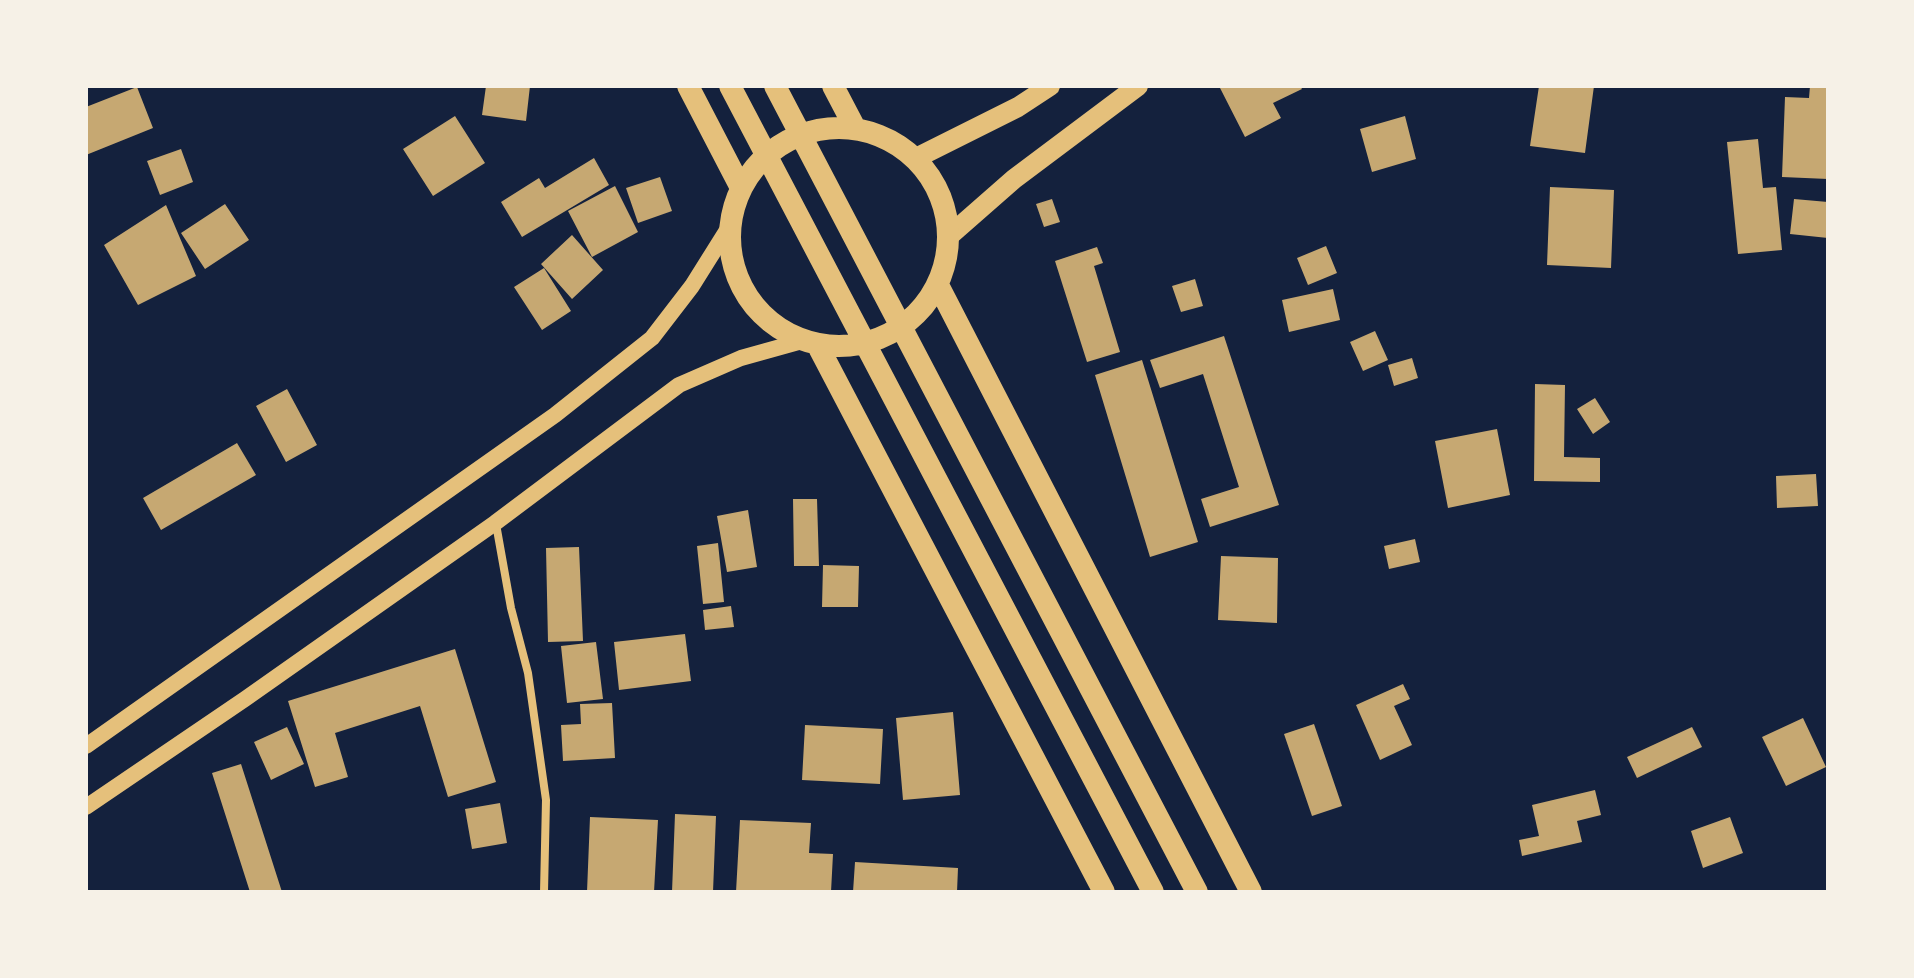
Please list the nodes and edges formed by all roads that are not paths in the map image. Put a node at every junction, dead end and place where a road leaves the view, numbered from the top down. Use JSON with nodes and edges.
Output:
{"nodes":[{"id":1,"x":688,"y":86,"type":"edge"},
{"id":2,"x":730,"y":86,"type":"edge"},
{"id":3,"x":775,"y":86,"type":"edge"},
{"id":4,"x":833,"y":86,"type":"edge"},
{"id":5,"x":1050,"y":86,"type":"edge"},
{"id":6,"x":1138,"y":86,"type":"edge"},
{"id":7,"x":855,"y":128,"type":"junction"},
{"id":8,"x":916,"y":158,"type":"junction"},
{"id":9,"x":741,"y":188,"type":"junction"},
{"id":10,"x":729,"y":227,"type":"junction"},
{"id":11,"x":949,"y":236,"type":"junction"},
{"id":12,"x":938,"y":285,"type":"junction"},
{"id":13,"x":810,"y":344,"type":"junction"},
{"id":14,"x":495,"y":523,"type":"junction"},
{"id":15,"x":86,"y":746,"type":"edge"},
{"id":16,"x":86,"y":807,"type":"edge"},
{"id":17,"x":544,"y":892,"type":"edge"},
{"id":18,"x":1104,"y":892,"type":"edge"},
{"id":19,"x":1153,"y":892,"type":"edge"},
{"id":20,"x":1197,"y":892,"type":"edge"},
{"id":21,"x":1251,"y":892,"type":"edge"}],
"edges":[{"from":1,"to":9,"type":"highway"},
{"from":2,"to":19,"type":"highway"},
{"from":3,"to":20,"type":"highway"},
{"from":4,"to":7,"type":"highway"},
{"from":5,"to":8,"type":"main road"},
{"from":6,"to":11,"type":"main road"},
{"from":7,"to":8,"type":"highway"},
{"from":7,"to":9,"type":"highway"},
{"from":8,"to":11,"type":"highway"},
{"from":9,"to":10,"type":"highway"},
{"from":10,"to":13,"type":"highway"},
{"from":10,"to":15,"type":"main road"},
{"from":11,"to":12,"type":"highway"},
{"from":12,"to":13,"type":"highway"},
{"from":12,"to":21,"type":"highway"},
{"from":13,"to":14,"type":"main road"},
{"from":13,"to":18,"type":"highway"},
{"from":14,"to":16,"type":"main road"},
{"from":14,"to":17,"type":"street"}]}
